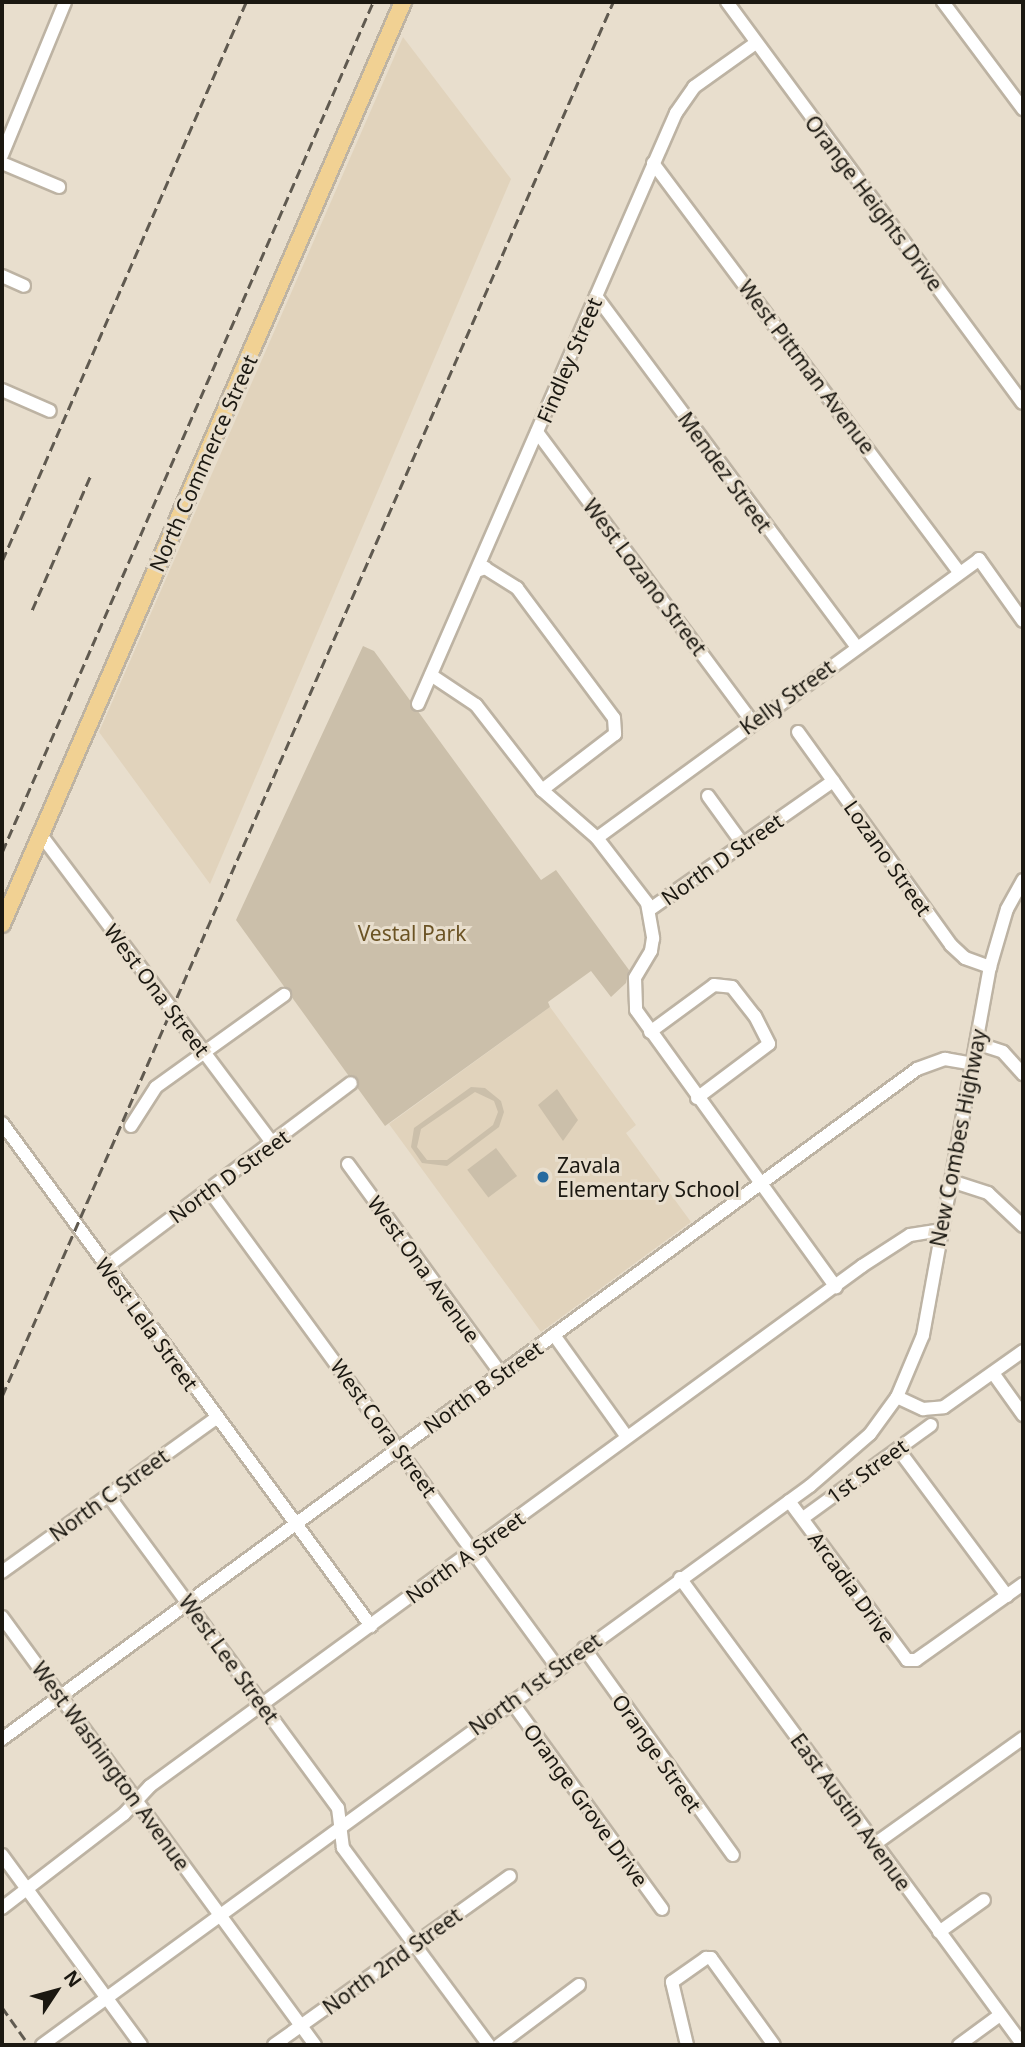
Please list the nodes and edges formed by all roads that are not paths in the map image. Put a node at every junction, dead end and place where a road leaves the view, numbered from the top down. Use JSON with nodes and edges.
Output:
{"nodes":[{"id":1,"x":65,"y":2,"type":"edge"},
{"id":2,"x":403,"y":2,"type":"edge"},
{"id":3,"x":727,"y":2,"type":"edge"},
{"id":4,"x":943,"y":2,"type":"edge"},
{"id":5,"x":756,"y":44,"type":"junction"},
{"id":6,"x":1023,"y":109,"type":"edge"},
{"id":7,"x":2,"y":155,"type":"edge"},
{"id":8,"x":2,"y":163,"type":"edge"},
{"id":9,"x":653,"y":163,"type":"junction"},
{"id":10,"x":58,"y":187,"type":"dead end"},
{"id":11,"x":2,"y":276,"type":"edge"},
{"id":12,"x":24,"y":286,"type":"dead end"},
{"id":13,"x":596,"y":296,"type":"junction"},
{"id":14,"x":2,"y":390,"type":"edge"},
{"id":15,"x":1023,"y":403,"type":"edge"},
{"id":16,"x":50,"y":411,"type":"dead end"},
{"id":17,"x":537,"y":432,"type":"junction"},
{"id":18,"x":477,"y":571,"type":"junction"},
{"id":19,"x":958,"y":572,"type":"junction"},
{"id":20,"x":1023,"y":621,"type":"edge"},
{"id":21,"x":856,"y":646,"type":"junction"},
{"id":22,"x":431,"y":674,"type":"junction"},
{"id":23,"x":418,"y":704,"type":"dead end"},
{"id":24,"x":752,"y":721,"type":"junction"},
{"id":25,"x":798,"y":733,"type":"dead end"},
{"id":26,"x":833,"y":781,"type":"junction"},
{"id":27,"x":542,"y":790,"type":"junction"},
{"id":28,"x":708,"y":796,"type":"dead end"},
{"id":29,"x":41,"y":835,"type":"junction"},
{"id":30,"x":597,"y":838,"type":"junction"},
{"id":31,"x":742,"y":843,"type":"junction"},
{"id":32,"x":1023,"y":880,"type":"edge"},
{"id":33,"x":649,"y":910,"type":"junction"},
{"id":34,"x":2,"y":924,"type":"edge"},
{"id":35,"x":990,"y":967,"type":"junction"},
{"id":36,"x":284,"y":995,"type":"dead end"},
{"id":37,"x":650,"y":1032,"type":"junction"},
{"id":38,"x":976,"y":1043,"type":"junction"},
{"id":39,"x":205,"y":1053,"type":"junction"},
{"id":40,"x":972,"y":1064,"type":"junction"},
{"id":41,"x":1023,"y":1074,"type":"edge"},
{"id":42,"x":351,"y":1083,"type":"dead end"},
{"id":43,"x":697,"y":1098,"type":"junction"},
{"id":44,"x":2,"y":1123,"type":"edge"},
{"id":45,"x":131,"y":1126,"type":"dead end"},
{"id":46,"x":273,"y":1144,"type":"junction"},
{"id":47,"x":348,"y":1164,"type":"dead end"},
{"id":48,"x":951,"y":1181,"type":"junction"},
{"id":49,"x":760,"y":1184,"type":"junction"},
{"id":50,"x":209,"y":1190,"type":"junction"},
{"id":51,"x":1023,"y":1226,"type":"edge"},
{"id":52,"x":941,"y":1230,"type":"junction"},
{"id":53,"x":106,"y":1267,"type":"junction"},
{"id":54,"x":836,"y":1287,"type":"junction"},
{"id":55,"x":554,"y":1335,"type":"junction"},
{"id":56,"x":1023,"y":1351,"type":"edge"},
{"id":57,"x":993,"y":1373,"type":"junction"},
{"id":58,"x":501,"y":1374,"type":"junction"},
{"id":59,"x":897,"y":1397,"type":"junction"},
{"id":60,"x":1023,"y":1415,"type":"edge"},
{"id":61,"x":216,"y":1418,"type":"junction"},
{"id":62,"x":931,"y":1425,"type":"dead end"},
{"id":63,"x":627,"y":1437,"type":"junction"},
{"id":64,"x":898,"y":1448,"type":"junction"},
{"id":65,"x":399,"y":1449,"type":"junction"},
{"id":66,"x":108,"y":1495,"type":"junction"},
{"id":67,"x":789,"y":1501,"type":"junction"},
{"id":68,"x":803,"y":1518,"type":"junction"},
{"id":69,"x":295,"y":1524,"type":"junction"},
{"id":70,"x":473,"y":1551,"type":"junction"},
{"id":71,"x":2,"y":1572,"type":"edge"},
{"id":72,"x":680,"y":1578,"type":"junction"},
{"id":73,"x":1023,"y":1584,"type":"edge"},
{"id":74,"x":1007,"y":1596,"type":"junction"},
{"id":75,"x":188,"y":1603,"type":"junction"},
{"id":76,"x":2,"y":1617,"type":"edge"},
{"id":77,"x":370,"y":1626,"type":"junction"},
{"id":78,"x":584,"y":1648,"type":"junction"},
{"id":79,"x":557,"y":1667,"type":"junction"},
{"id":80,"x":60,"y":1696,"type":"junction"},
{"id":81,"x":511,"y":1701,"type":"junction"},
{"id":82,"x":263,"y":1705,"type":"junction"},
{"id":83,"x":1023,"y":1738,"type":"edge"},
{"id":84,"x":2,"y":1739,"type":"edge"},
{"id":85,"x":137,"y":1802,"type":"junction"},
{"id":86,"x":341,"y":1827,"type":"junction"},
{"id":87,"x":875,"y":1844,"type":"junction"},
{"id":88,"x":2,"y":1855,"type":"edge"},
{"id":89,"x":733,"y":1856,"type":"dead end"},
{"id":90,"x":510,"y":1876,"type":"dead end"},
{"id":91,"x":27,"y":1889,"type":"junction"},
{"id":92,"x":984,"y":1900,"type":"dead end"},
{"id":93,"x":2,"y":1908,"type":"edge"},
{"id":94,"x":662,"y":1909,"type":"dead end"},
{"id":95,"x":220,"y":1915,"type":"junction"},
{"id":96,"x":939,"y":1932,"type":"junction"},
{"id":97,"x":416,"y":1944,"type":"junction"},
{"id":98,"x":579,"y":1985,"type":"dead end"},
{"id":99,"x":106,"y":1998,"type":"junction"},
{"id":100,"x":1000,"y":2015,"type":"junction"},
{"id":101,"x":301,"y":2026,"type":"junction"},
{"id":102,"x":42,"y":2045,"type":"edge"},
{"id":103,"x":141,"y":2045,"type":"edge"},
{"id":104,"x":274,"y":2045,"type":"edge"},
{"id":105,"x":315,"y":2045,"type":"edge"},
{"id":106,"x":489,"y":2045,"type":"edge"},
{"id":107,"x":499,"y":2045,"type":"edge"},
{"id":108,"x":687,"y":2045,"type":"edge"},
{"id":109,"x":774,"y":2045,"type":"edge"},
{"id":110,"x":958,"y":2045,"type":"edge"},
{"id":111,"x":1023,"y":2045,"type":"edge"}],
"edges":[{"from":1,"to":7,"type":"street"},
{"from":2,"to":29,"type":"main road","name":"North Commerce Street"},
{"from":3,"to":5,"type":"street","name":"Orange Heights Drive"},
{"from":4,"to":6,"type":"street"},
{"from":5,"to":9,"type":"street","name":"Findley Street"},
{"from":5,"to":15,"type":"street","name":"Orange Heights Drive"},
{"from":8,"to":10,"type":"street"},
{"from":9,"to":13,"type":"street","name":"Findley Street"},
{"from":9,"to":19,"type":"street","name":"West Pittman Avenue"},
{"from":11,"to":12,"type":"street"},
{"from":13,"to":17,"type":"street","name":"Findley Street"},
{"from":13,"to":21,"type":"street","name":"Mendez Street"},
{"from":14,"to":16,"type":"street"},
{"from":17,"to":18,"type":"street","name":"Findley Street"},
{"from":17,"to":24,"type":"street","name":"West Lozano Street"},
{"from":18,"to":22,"type":"street","name":"Findley Street"},
{"from":18,"to":27,"type":"street"},
{"from":19,"to":20,"type":"street","name":"Kelly Street"},
{"from":19,"to":21,"type":"street","name":"Kelly Street"},
{"from":21,"to":24,"type":"street","name":"Kelly Street"},
{"from":22,"to":23,"type":"street","name":"Findley Street"},
{"from":22,"to":27,"type":"street"},
{"from":24,"to":30,"type":"street","name":"Kelly Street"},
{"from":25,"to":26,"type":"street","name":"Lozano Street"},
{"from":26,"to":31,"type":"street","name":"North D Street"},
{"from":26,"to":35,"type":"street","name":"Lozano Street"},
{"from":27,"to":30,"type":"street"},
{"from":28,"to":31,"type":"street"},
{"from":29,"to":34,"type":"main road","name":"North Commerce Street"},
{"from":29,"to":39,"type":"street","name":"West Ona Street"},
{"from":30,"to":33,"type":"street"},
{"from":31,"to":33,"type":"street","name":"North D Street"},
{"from":32,"to":35,"type":"street","name":"New Combes Highway"},
{"from":33,"to":37,"type":"street","name":"North D Street"},
{"from":35,"to":38,"type":"street","name":"New Combes Highway"},
{"from":36,"to":39,"type":"street"},
{"from":37,"to":43,"type":"street","name":"North D Street"},
{"from":37,"to":43,"type":"street"},
{"from":38,"to":40,"type":"street","name":"New Combes Highway"},
{"from":38,"to":41,"type":"street"},
{"from":39,"to":45,"type":"street"},
{"from":39,"to":46,"type":"street","name":"West Ona Street"},
{"from":40,"to":48,"type":"street","name":"New Combes Highway"},
{"from":40,"to":49,"type":"street","name":"North B Street"},
{"from":42,"to":46,"type":"street","name":"North D Street"},
{"from":43,"to":49,"type":"street","name":"North D Street"},
{"from":44,"to":53,"type":"street","name":"West Lela Street"},
{"from":46,"to":50,"type":"street","name":"North D Street"},
{"from":47,"to":58,"type":"street","name":"West Ona Avenue"},
{"from":48,"to":51,"type":"street"},
{"from":48,"to":52,"type":"street","name":"New Combes Highway"},
{"from":49,"to":54,"type":"street","name":"North D Street"},
{"from":49,"to":55,"type":"street","name":"North B Street"},
{"from":50,"to":53,"type":"street","name":"North D Street"},
{"from":50,"to":65,"type":"street","name":"West Cora Street"},
{"from":52,"to":54,"type":"street","name":"North A Street"},
{"from":52,"to":59,"type":"street","name":"New Combes Highway"},
{"from":53,"to":61,"type":"street","name":"West Lela Street"},
{"from":54,"to":63,"type":"street","name":"North A Street"},
{"from":55,"to":58,"type":"street","name":"North B Street"},
{"from":55,"to":63,"type":"street"},
{"from":56,"to":57,"type":"street"},
{"from":57,"to":59,"type":"street"},
{"from":57,"to":60,"type":"street"},
{"from":58,"to":65,"type":"street","name":"North B Street"},
{"from":59,"to":67,"type":"street","name":"North 1st Street"},
{"from":61,"to":66,"type":"street","name":"North C Street"},
{"from":61,"to":69,"type":"street","name":"West Lela Street"},
{"from":62,"to":64,"type":"street","name":"1st Street"},
{"from":63,"to":70,"type":"street","name":"North A Street"},
{"from":64,"to":68,"type":"street","name":"1st Street"},
{"from":64,"to":74,"type":"street"},
{"from":65,"to":69,"type":"street","name":"North B Street"},
{"from":65,"to":70,"type":"street","name":"West Cora Street"},
{"from":66,"to":71,"type":"street","name":"North C Street"},
{"from":66,"to":75,"type":"street","name":"West Lee Street"},
{"from":67,"to":68,"type":"street","name":"Arcadia Drive"},
{"from":67,"to":72,"type":"street","name":"North 1st Street"},
{"from":68,"to":74,"type":"street","name":"Arcadia Drive"},
{"from":69,"to":75,"type":"street","name":"North B Street"},
{"from":69,"to":77,"type":"street","name":"West Lela Street"},
{"from":70,"to":77,"type":"street","name":"North A Street"},
{"from":70,"to":79,"type":"street","name":"West Cora Street"},
{"from":72,"to":78,"type":"street","name":"North 1st Street"},
{"from":72,"to":87,"type":"street","name":"East Austin Avenue"},
{"from":73,"to":74,"type":"street","name":"Arcadia Drive"},
{"from":75,"to":80,"type":"street","name":"North B Street"},
{"from":75,"to":82,"type":"street","name":"West Lee Street"},
{"from":76,"to":80,"type":"street","name":"West Washington Avenue"},
{"from":77,"to":82,"type":"street","name":"North A Street"},
{"from":78,"to":79,"type":"street","name":"North 1st Street"},
{"from":78,"to":89,"type":"street","name":"Orange Street"},
{"from":79,"to":81,"type":"street","name":"North 1st Street"},
{"from":80,"to":84,"type":"street","name":"North B Street"},
{"from":80,"to":85,"type":"street","name":"West Washington Avenue"},
{"from":81,"to":86,"type":"street","name":"North 1st Street"},
{"from":81,"to":94,"type":"street","name":"Orange Grove Drive"},
{"from":82,"to":85,"type":"street","name":"North A Street"},
{"from":82,"to":86,"type":"street","name":"West Lee Street"},
{"from":83,"to":87,"type":"street"},
{"from":85,"to":91,"type":"street","name":"North A Street"},
{"from":85,"to":95,"type":"street","name":"West Washington Avenue"},
{"from":86,"to":95,"type":"street","name":"North 1st Street"},
{"from":86,"to":97,"type":"street","name":"West Lee Street"},
{"from":87,"to":96,"type":"street","name":"East Austin Avenue"},
{"from":88,"to":91,"type":"street"},
{"from":90,"to":97,"type":"street","name":"North 2nd Street"},
{"from":91,"to":93,"type":"street","name":"North A Street"},
{"from":91,"to":99,"type":"street"},
{"from":92,"to":96,"type":"street"},
{"from":95,"to":99,"type":"street","name":"North 1st Street"},
{"from":95,"to":101,"type":"street","name":"West Washington Avenue"},
{"from":96,"to":100,"type":"street","name":"East Austin Avenue"},
{"from":97,"to":101,"type":"street","name":"North 2nd Street"},
{"from":97,"to":106,"type":"street","name":"West Lee Street"},
{"from":98,"to":107,"type":"street"},
{"from":99,"to":102,"type":"street","name":"North 1st Street"},
{"from":99,"to":103,"type":"street"},
{"from":100,"to":110,"type":"street"},
{"from":100,"to":111,"type":"street","name":"East Austin Avenue"},
{"from":101,"to":104,"type":"street","name":"North 2nd Street"},
{"from":101,"to":105,"type":"street","name":"West Washington Avenue"},
{"from":108,"to":109,"type":"street"}]}
